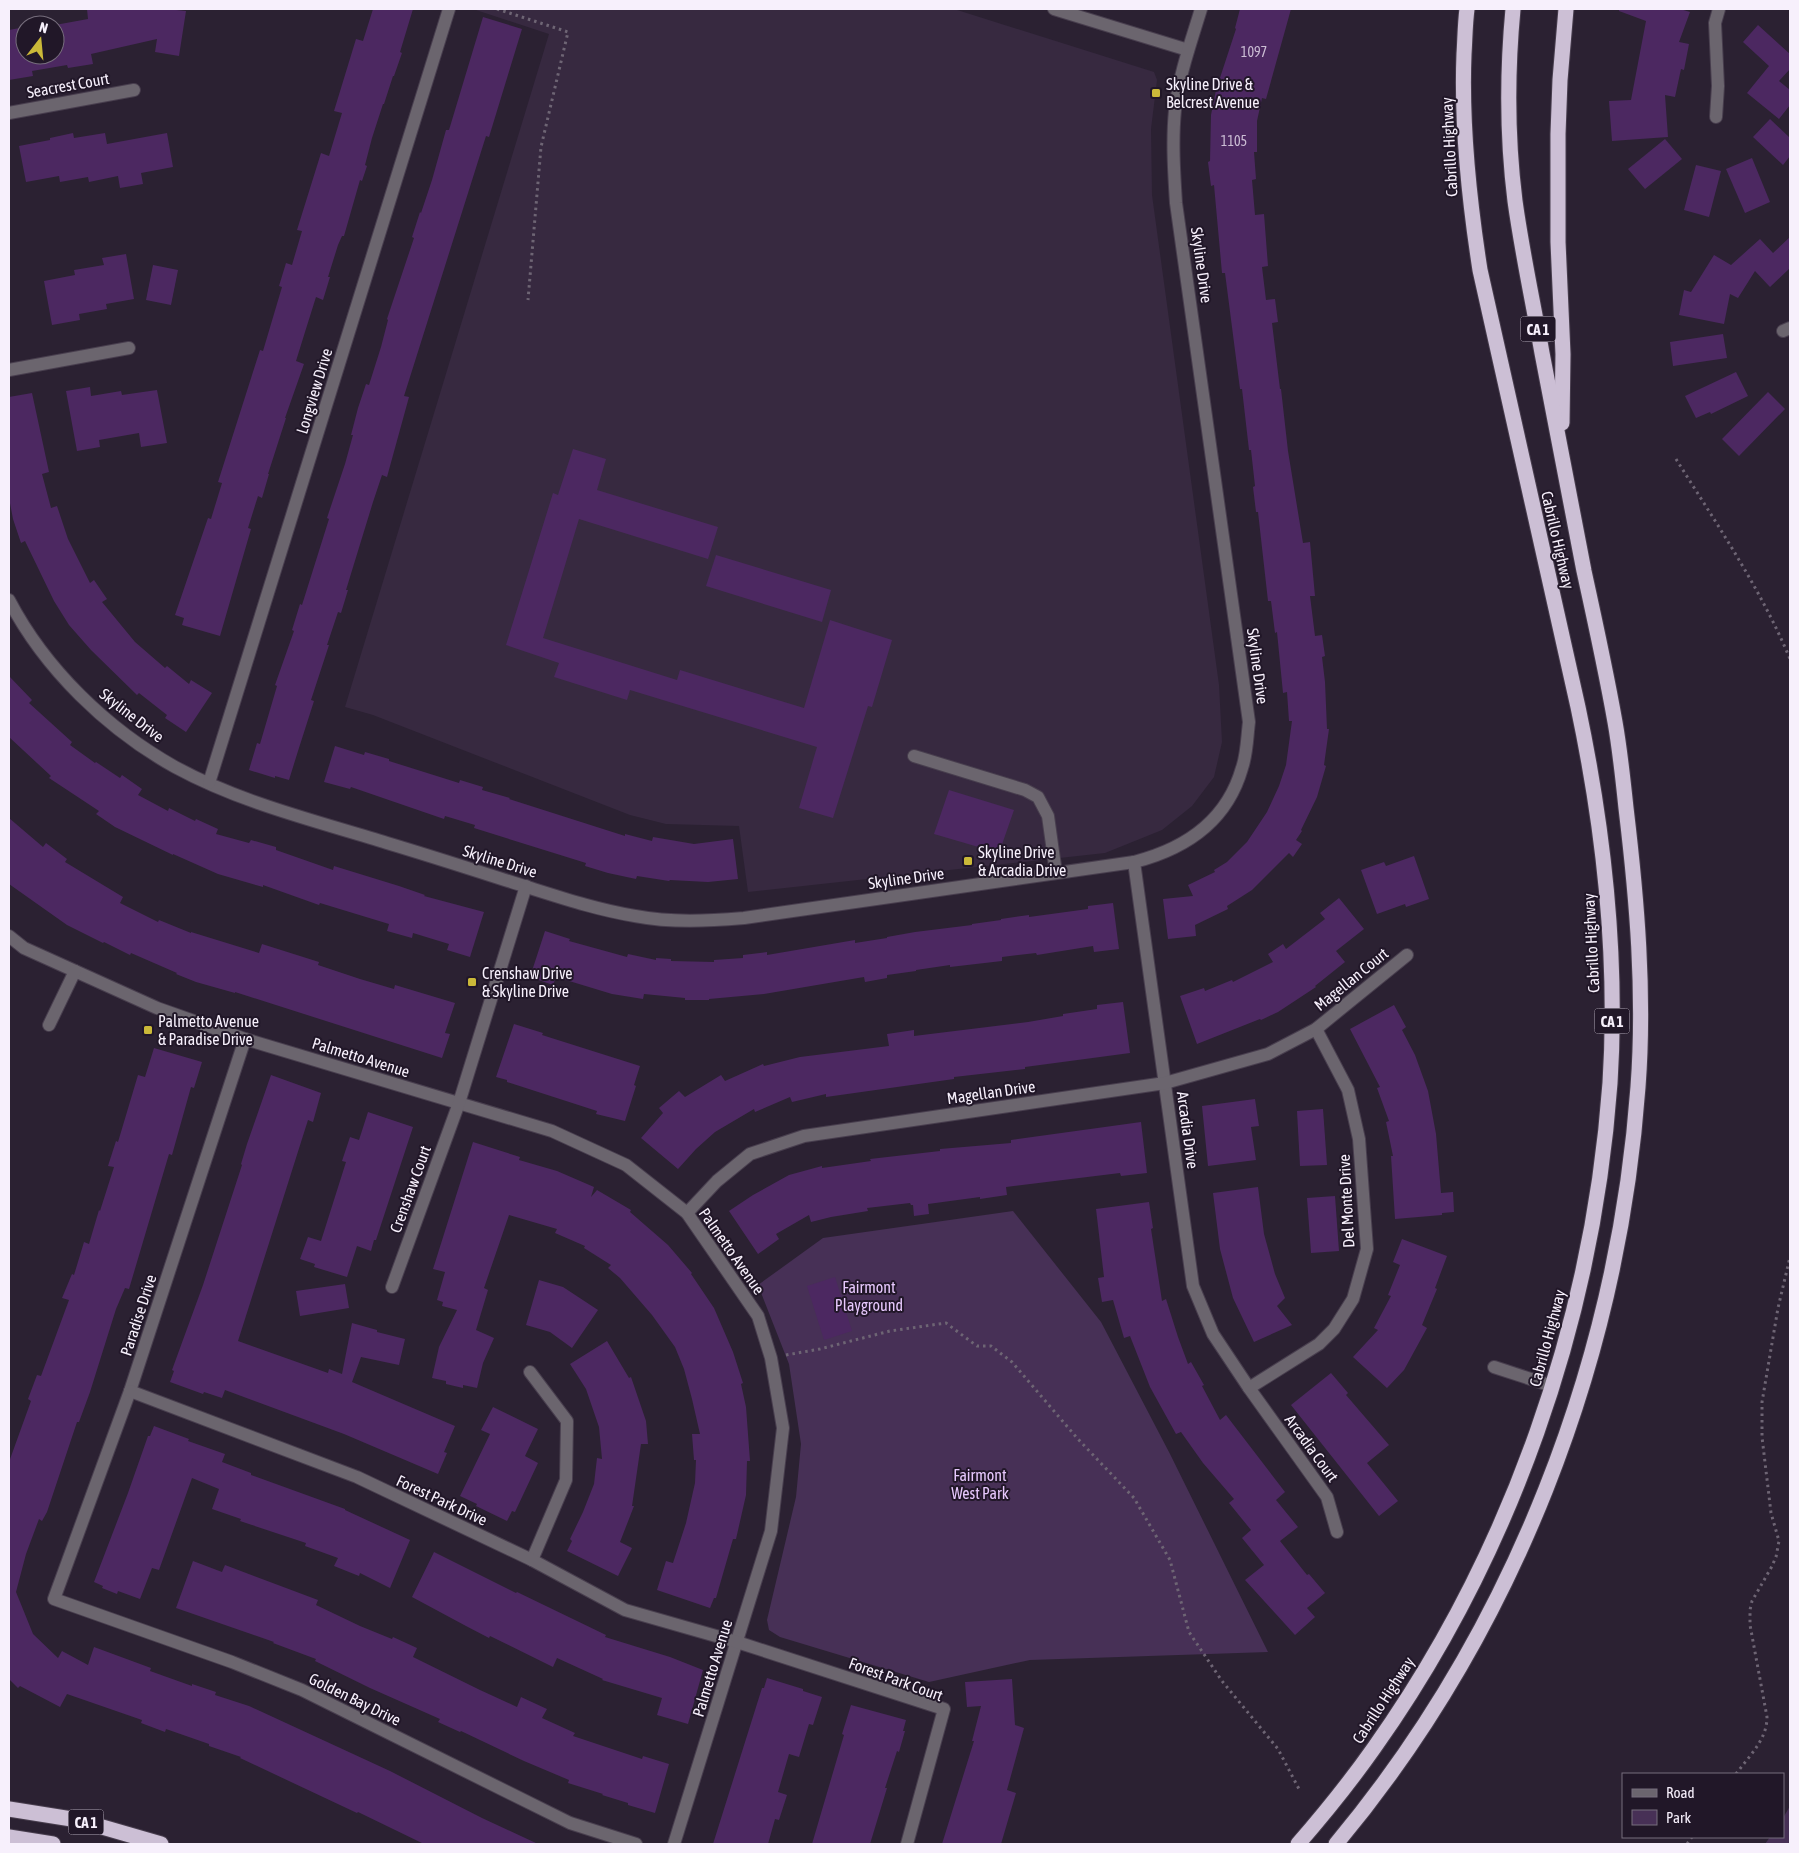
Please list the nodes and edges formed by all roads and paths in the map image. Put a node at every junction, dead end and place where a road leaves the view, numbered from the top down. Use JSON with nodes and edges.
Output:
{"nodes":[{"id":1,"x":449,"y":9,"type":"edge"},
{"id":2,"x":497,"y":9,"type":"edge"},
{"id":3,"x":1054,"y":9,"type":"edge"},
{"id":4,"x":1201,"y":9,"type":"edge"},
{"id":5,"x":1457,"y":9,"type":"edge"},
{"id":6,"x":1467,"y":9,"type":"edge"},
{"id":7,"x":1513,"y":9,"type":"edge"},
{"id":8,"x":1566,"y":9,"type":"edge"},
{"id":9,"x":1719,"y":9,"type":"edge"},
{"id":10,"x":1188,"y":50,"type":"junction"},
{"id":11,"x":134,"y":90,"type":"dead end"},
{"id":12,"x":9,"y":113,"type":"edge"},
{"id":13,"x":1716,"y":117,"type":"dead end"},
{"id":14,"x":1464,"y":136,"type":"junction"},
{"id":15,"x":528,"y":300,"type":"dead end"},
{"id":16,"x":128,"y":348,"type":"dead end"},
{"id":17,"x":9,"y":370,"type":"edge"},
{"id":18,"x":1561,"y":457,"type":"junction"},
{"id":19,"x":1676,"y":459,"type":"dead end"},
{"id":20,"x":9,"y":600,"type":"edge"},
{"id":21,"x":1790,"y":659,"type":"edge"},
{"id":22,"x":914,"y":756,"type":"dead end"},
{"id":23,"x":209,"y":784,"type":"junction"},
{"id":24,"x":1134,"y":862,"type":"junction"},
{"id":25,"x":1056,"y":873,"type":"junction"},
{"id":26,"x":526,"y":886,"type":"junction"},
{"id":27,"x":9,"y":936,"type":"edge"},
{"id":28,"x":1407,"y":955,"type":"dead end"},
{"id":29,"x":75,"y":971,"type":"junction"},
{"id":30,"x":48,"y":1025,"type":"dead end"},
{"id":31,"x":1316,"y":1029,"type":"junction"},
{"id":32,"x":245,"y":1039,"type":"junction"},
{"id":33,"x":1165,"y":1083,"type":"junction"},
{"id":34,"x":459,"y":1103,"type":"junction"},
{"id":35,"x":686,"y":1213,"type":"junction"},
{"id":36,"x":1790,"y":1256,"type":"edge"},
{"id":37,"x":392,"y":1287,"type":"dead end"},
{"id":38,"x":771,"y":1358,"type":"junction"},
{"id":39,"x":1494,"y":1367,"type":"dead end"},
{"id":40,"x":530,"y":1372,"type":"dead end"},
{"id":41,"x":1552,"y":1386,"type":"junction"},
{"id":42,"x":1249,"y":1388,"type":"junction"},
{"id":43,"x":130,"y":1392,"type":"junction"},
{"id":44,"x":1337,"y":1532,"type":"dead end"},
{"id":45,"x":532,"y":1560,"type":"junction"},
{"id":46,"x":54,"y":1599,"type":"joint"},
{"id":47,"x":737,"y":1642,"type":"junction"},
{"id":48,"x":1737,"y":1773,"type":"edge"},
{"id":49,"x":1299,"y":1788,"type":"dead end"},
{"id":50,"x":9,"y":1809,"type":"edge"},
{"id":51,"x":9,"y":1837,"type":"edge"},
{"id":52,"x":53,"y":1844,"type":"edge"},
{"id":53,"x":161,"y":1844,"type":"edge"},
{"id":54,"x":636,"y":1844,"type":"edge"},
{"id":55,"x":674,"y":1844,"type":"edge"},
{"id":56,"x":907,"y":1844,"type":"edge"},
{"id":57,"x":1298,"y":1844,"type":"edge"},
{"id":58,"x":1336,"y":1844,"type":"edge"}],
"edges":[{"from":1,"to":23,"type":"street","name":"Longview Drive"},
{"from":2,"to":15,"type":"path"},
{"from":3,"to":10,"type":"street"},
{"from":4,"to":10,"type":"street","name":"Skyline Drive"},
{"from":5,"to":14,"type":"highway"},
{"from":6,"to":14,"type":"highway","name":"Cabrillo Highway","number":"CA 1"},
{"from":7,"to":18,"type":"highway","name":"Cabrillo Highway","number":"CA 1"},
{"from":8,"to":18,"type":"highway"},
{"from":9,"to":13,"type":"street"},
{"from":10,"to":24,"type":"street","name":"Skyline Drive"},
{"from":11,"to":12,"type":"street","name":"Seacrest Court"},
{"from":14,"to":41,"type":"highway","name":"Cabrillo Highway","number":"CA 1"},
{"from":16,"to":17,"type":"street"},
{"from":18,"to":58,"type":"highway","name":"Cabrillo Highway","number":"CA 1"},
{"from":19,"to":21,"type":"path"},
{"from":20,"to":23,"type":"street","name":"Skyline Drive"},
{"from":22,"to":25,"type":"street"},
{"from":23,"to":26,"type":"street","name":"Skyline Drive"},
{"from":24,"to":25,"type":"street","name":"Skyline Drive"},
{"from":24,"to":33,"type":"street","name":"Arcadia Drive"},
{"from":25,"to":26,"type":"street","name":"Skyline Drive"},
{"from":26,"to":34,"type":"street","name":"Crenshaw Court"},
{"from":27,"to":29,"type":"street","name":"Palmetto Avenue"},
{"from":28,"to":31,"type":"street","name":"Magellan Court"},
{"from":29,"to":30,"type":"street"},
{"from":29,"to":32,"type":"street","name":"Palmetto Avenue"},
{"from":31,"to":33,"type":"street","name":"Magellan Drive"},
{"from":31,"to":42,"type":"street","name":"Del Monte Drive"},
{"from":32,"to":34,"type":"street","name":"Palmetto Avenue"},
{"from":32,"to":43,"type":"street","name":"Paradise Drive"},
{"from":33,"to":35,"type":"street","name":"Magellan Drive"},
{"from":33,"to":42,"type":"street","name":"Arcadia Drive"},
{"from":34,"to":35,"type":"street","name":"Palmetto Avenue"},
{"from":34,"to":37,"type":"street","name":"Crenshaw Court"},
{"from":35,"to":38,"type":"street","name":"Palmetto Avenue"},
{"from":36,"to":48,"type":"path"},
{"from":38,"to":47,"type":"street","name":"Palmetto Avenue"},
{"from":38,"to":49,"type":"path"},
{"from":39,"to":41,"type":"street"},
{"from":40,"to":45,"type":"street"},
{"from":41,"to":57,"type":"highway","name":"Cabrillo Highway","number":"CA 1"},
{"from":42,"to":44,"type":"street","name":"Arcadia Court"},
{"from":43,"to":45,"type":"street","name":"Forest Park Drive"},
{"from":43,"to":46,"type":"street","name":"Paradise Drive"},
{"from":45,"to":47,"type":"street","name":"Forest Park Drive"},
{"from":46,"to":54,"type":"street","name":"Golden Bay Drive"},
{"from":47,"to":55,"type":"street","name":"Palmetto Avenue"},
{"from":47,"to":56,"type":"street","name":"Forest Park Court"},
{"from":50,"to":53,"type":"highway","number":"CA 1"},
{"from":51,"to":52,"type":"highway","number":"CA 1"}]}
